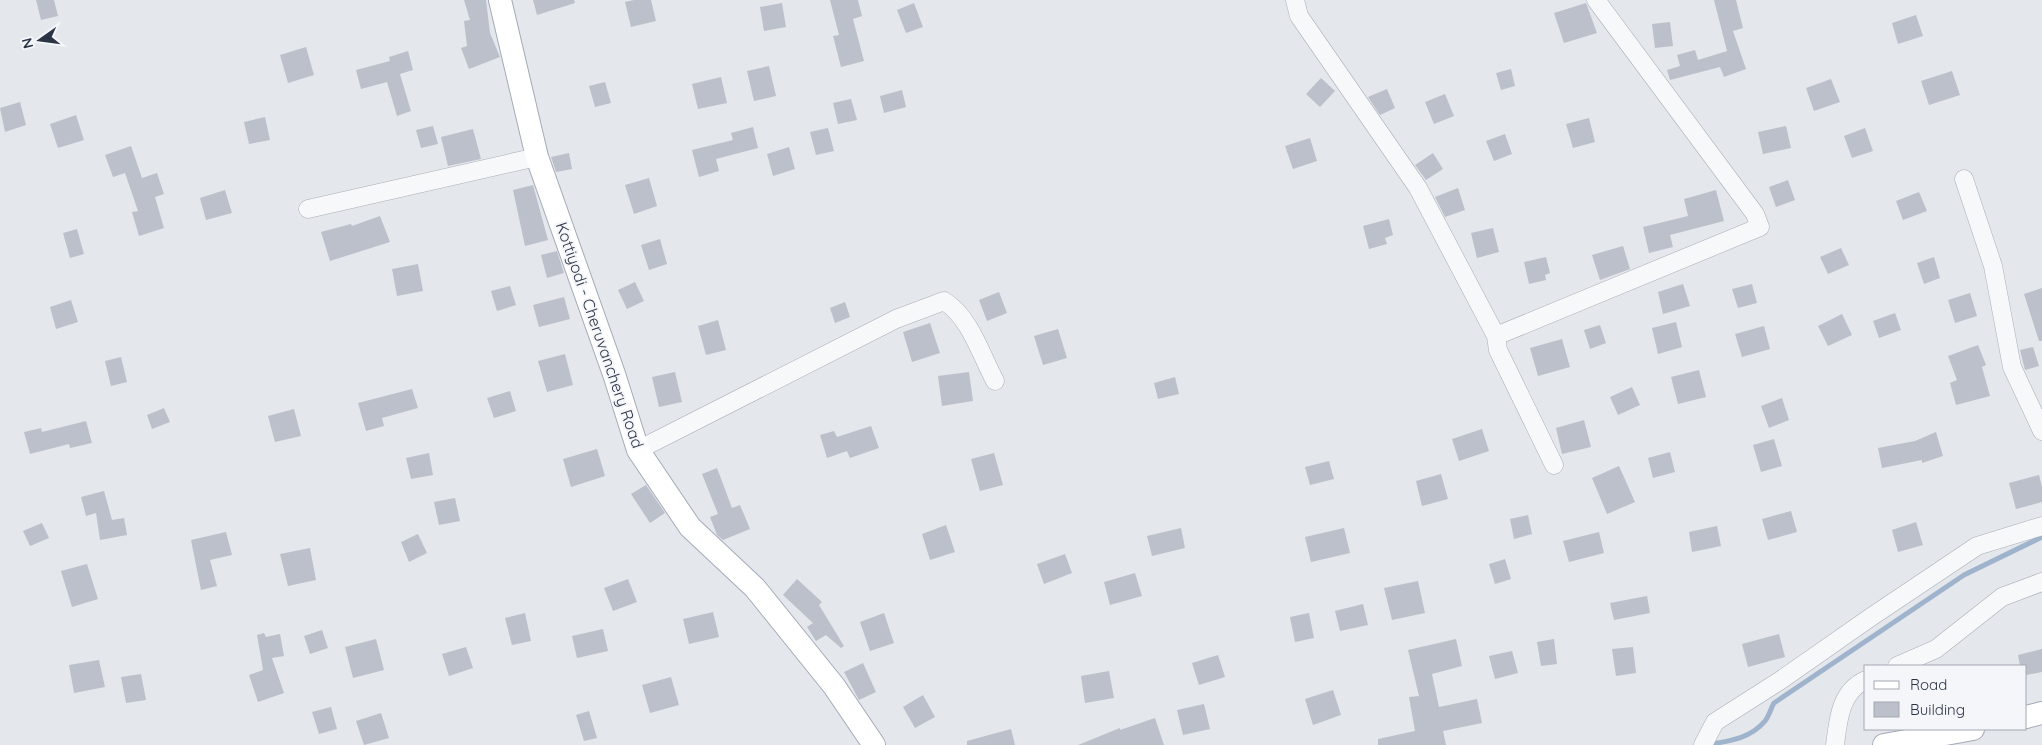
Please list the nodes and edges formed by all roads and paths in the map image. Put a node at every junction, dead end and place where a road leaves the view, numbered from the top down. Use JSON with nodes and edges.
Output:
{"nodes":[{"id":1,"x":500,"y":0,"type":"edge"},
{"id":2,"x":1295,"y":0,"type":"edge"},
{"id":3,"x":1596,"y":0,"type":"edge"},
{"id":4,"x":537,"y":157,"type":"junction"},
{"id":5,"x":1964,"y":179,"type":"dead end"},
{"id":6,"x":308,"y":210,"type":"dead end"},
{"id":7,"x":1496,"y":336,"type":"junction"},
{"id":8,"x":995,"y":381,"type":"dead end"},
{"id":9,"x":2042,"y":431,"type":"edge"},
{"id":10,"x":638,"y":450,"type":"junction"},
{"id":11,"x":1554,"y":465,"type":"dead end"},
{"id":12,"x":2042,"y":526,"type":"edge"},
{"id":13,"x":2042,"y":582,"type":"edge"},
{"id":14,"x":1899,"y":665,"type":"edge"},
{"id":15,"x":1864,"y":681,"type":"edge"},
{"id":16,"x":2042,"y":713,"type":"edge"},
{"id":17,"x":2027,"y":717,"type":"edge"},
{"id":18,"x":1970,"y":730,"type":"edge"},
{"id":19,"x":1943,"y":740,"type":"edge"},
{"id":20,"x":874,"y":745,"type":"edge"},
{"id":21,"x":1703,"y":745,"type":"edge"},
{"id":22,"x":1835,"y":745,"type":"edge"},
{"id":23,"x":1884,"y":745,"type":"edge"}],
"edges":[{"from":1,"to":4,"type":"main road","name":"Kottiyodi - Cheruvanchery Road"},
{"from":2,"to":7,"type":"street"},
{"from":3,"to":7,"type":"street"},
{"from":4,"to":6,"type":"street"},
{"from":4,"to":10,"type":"main road","name":"Kottiyodi - Cheruvanchery Road"},
{"from":5,"to":9,"type":"street"},
{"from":7,"to":11,"type":"street"},
{"from":8,"to":10,"type":"street"},
{"from":10,"to":20,"type":"main road","name":"Kottiyodi - Cheruvanchery Road"},
{"from":12,"to":21,"type":"street"},
{"from":13,"to":14,"type":"street"},
{"from":15,"to":22,"type":"street"},
{"from":16,"to":17,"type":"main road"},
{"from":18,"to":19,"type":"main road"},
{"from":19,"to":23,"type":"main road"}]}
